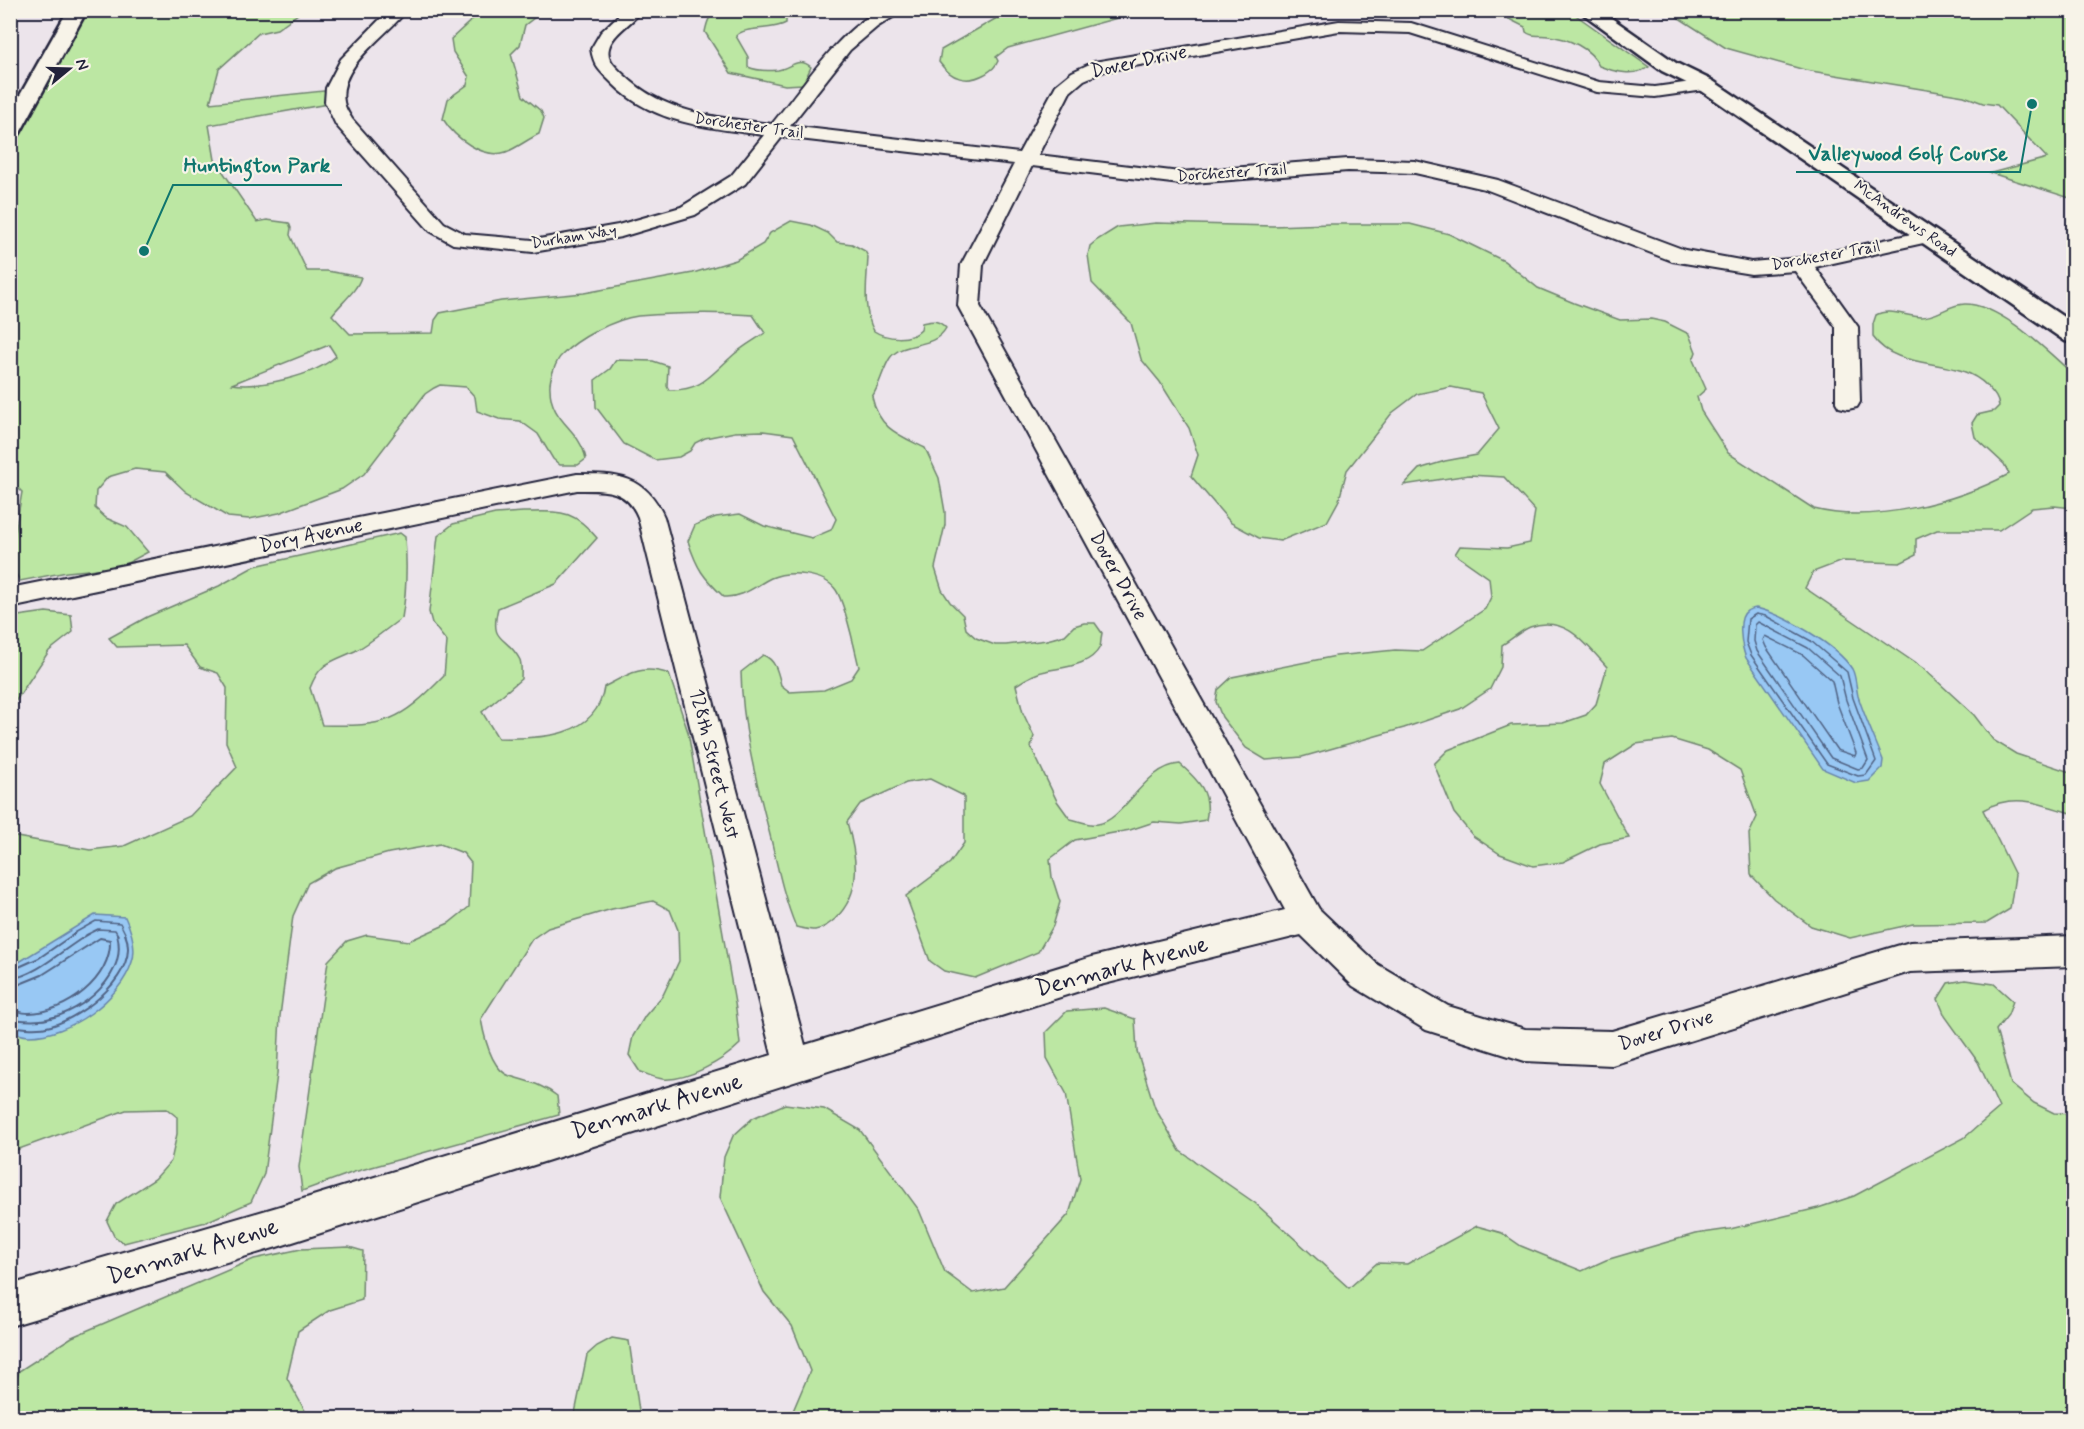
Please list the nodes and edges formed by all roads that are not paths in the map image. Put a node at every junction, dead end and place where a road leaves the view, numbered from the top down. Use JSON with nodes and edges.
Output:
{"nodes":[{"id":1,"x":78,"y":10,"type":"edge"},
{"id":2,"x":399,"y":10,"type":"edge"},
{"id":3,"x":634,"y":10,"type":"edge"},
{"id":4,"x":896,"y":10,"type":"edge"},
{"id":5,"x":1587,"y":10,"type":"edge"},
{"id":6,"x":1607,"y":10,"type":"edge"},
{"id":7,"x":1412,"y":19,"type":"edge"},
{"id":8,"x":1706,"y":85,"type":"junction"},
{"id":9,"x":778,"y":131,"type":"junction"},
{"id":10,"x":10,"y":133,"type":"edge"},
{"id":11,"x":1024,"y":161,"type":"junction"},
{"id":12,"x":1930,"y":236,"type":"junction"},
{"id":13,"x":1801,"y":264,"type":"junction"},
{"id":14,"x":2073,"y":336,"type":"edge"},
{"id":15,"x":1848,"y":402,"type":"dead end"},
{"id":16,"x":612,"y":482,"type":"joint"},
{"id":17,"x":10,"y":598,"type":"edge"},
{"id":18,"x":1307,"y":919,"type":"junction"},
{"id":19,"x":2073,"y":951,"type":"edge"},
{"id":20,"x":792,"y":1064,"type":"junction"},
{"id":21,"x":10,"y":1306,"type":"edge"}],
"edges":[{"from":1,"to":10,"type":"main road"},
{"from":2,"to":9,"type":"street","name":"Durham Way"},
{"from":3,"to":9,"type":"street","name":"Dorchester Trail"},
{"from":4,"to":9,"type":"street","name":"Durham Way"},
{"from":5,"to":8,"type":"main road","name":"McAndrews Road"},
{"from":6,"to":8,"type":"main road","name":"McAndrews Road"},
{"from":7,"to":8,"type":"street","name":"Dover Drive"},
{"from":7,"to":11,"type":"street","name":"Dover Drive"},
{"from":8,"to":12,"type":"main road","name":"McAndrews Road"},
{"from":9,"to":11,"type":"street","name":"Dorchester Trail"},
{"from":11,"to":13,"type":"street","name":"Dorchester Trail"},
{"from":11,"to":18,"type":"street","name":"Dover Drive"},
{"from":12,"to":13,"type":"street","name":"Dorchester Trail"},
{"from":12,"to":14,"type":"main road","name":"McAndrews Road"},
{"from":13,"to":15,"type":"street"},
{"from":16,"to":17,"type":"street","name":"Dory Avenue"},
{"from":16,"to":20,"type":"street","name":"128th Street West"},
{"from":18,"to":19,"type":"street","name":"Dover Drive"},
{"from":18,"to":20,"type":"street","name":"Denmark Avenue"},
{"from":20,"to":21,"type":"street","name":"Denmark Avenue"}]}
